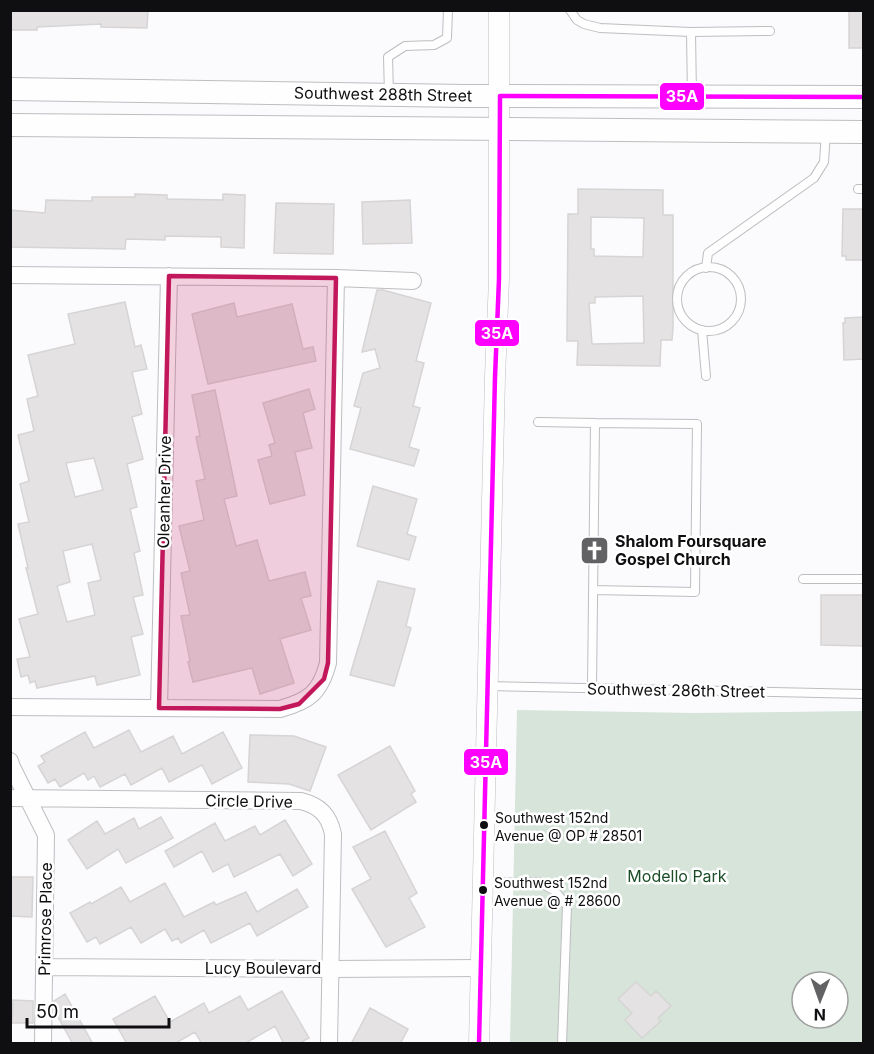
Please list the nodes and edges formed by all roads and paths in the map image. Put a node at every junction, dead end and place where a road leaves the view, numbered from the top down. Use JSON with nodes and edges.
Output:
{"nodes":[{"id":1,"x":448,"y":10,"type":"edge"},
{"id":2,"x":499,"y":10,"type":"edge"},
{"id":3,"x":570,"y":10,"type":"edge"},
{"id":4,"x":691,"y":32,"type":"junction"},
{"id":5,"x":770,"y":32,"type":"dead end"},
{"id":6,"x":10,"y":89,"type":"edge"},
{"id":7,"x":389,"y":94,"type":"junction"},
{"id":8,"x":500,"y":96,"type":"junction"},
{"id":9,"x":692,"y":97,"type":"junction"},
{"id":10,"x":827,"y":97,"type":"junction"},
{"id":11,"x":864,"y":97,"type":"edge"},
{"id":12,"x":10,"y":124,"type":"edge"},
{"id":13,"x":500,"y":128,"type":"junction"},
{"id":14,"x":826,"y":131,"type":"junction"},
{"id":15,"x":864,"y":132,"type":"edge"},
{"id":16,"x":706,"y":267,"type":"junction"},
{"id":17,"x":10,"y":275,"type":"edge"},
{"id":18,"x":169,"y":276,"type":"junction"},
{"id":19,"x":336,"y":278,"type":"junction"},
{"id":20,"x":413,"y":281,"type":"dead end"},
{"id":21,"x":702,"y":330,"type":"junction"},
{"id":22,"x":706,"y":375,"type":"dead end"},
{"id":23,"x":538,"y":422,"type":"dead end"},
{"id":24,"x":595,"y":423,"type":"junction"},
{"id":25,"x":804,"y":579,"type":"dead end"},
{"id":26,"x":864,"y":579,"type":"edge"},
{"id":27,"x":593,"y":590,"type":"junction"},
{"id":28,"x":489,"y":686,"type":"junction"},
{"id":29,"x":592,"y":688,"type":"junction"},
{"id":30,"x":864,"y":694,"type":"edge"},
{"id":31,"x":10,"y":707,"type":"edge"},
{"id":32,"x":159,"y":708,"type":"junction"},
{"id":33,"x":10,"y":761,"type":"edge"},
{"id":34,"x":19,"y":798,"type":"edge"},
{"id":35,"x":483,"y":883,"type":"junction"},
{"id":36,"x":45,"y":966,"type":"junction"},
{"id":37,"x":481,"y":968,"type":"junction"},
{"id":38,"x":331,"y":969,"type":"junction"},
{"id":39,"x":43,"y":1044,"type":"edge"},
{"id":40,"x":329,"y":1044,"type":"edge"},
{"id":41,"x":480,"y":1044,"type":"edge"},
{"id":42,"x":562,"y":1044,"type":"edge"}],
"edges":[{"from":1,"to":7,"type":"lane"},
{"from":2,"to":8,"type":"street"},
{"from":3,"to":4,"type":"lane"},
{"from":4,"to":5,"type":"lane"},
{"from":4,"to":9,"type":"lane"},
{"from":6,"to":7,"type":"main road","name":"Southwest 288th Street"},
{"from":7,"to":8,"type":"main road","name":"Southwest 288th Street"},
{"from":8,"to":9,"type":"main road","name":"Southwest 288th Street"},
{"from":8,"to":13,"type":"street"},
{"from":9,"to":10,"type":"main road","name":"Southwest 288th Street"},
{"from":10,"to":11,"type":"main road","name":"Southwest 288th Street"},
{"from":10,"to":14,"type":"main road"},
{"from":12,"to":13,"type":"main road","name":"Southwest 288th Street"},
{"from":13,"to":14,"type":"main road","name":"Southwest 288th Street"},
{"from":13,"to":28,"type":"street"},
{"from":14,"to":15,"type":"main road","name":"Southwest 288th Street"},
{"from":14,"to":16,"type":"lane"},
{"from":16,"to":21,"type":"lane"},
{"from":16,"to":21,"type":"lane"},
{"from":17,"to":18,"type":"street"},
{"from":18,"to":19,"type":"street"},
{"from":18,"to":32,"type":"street","name":"Oleanher Drive"},
{"from":19,"to":20,"type":"street"},
{"from":19,"to":32,"type":"street"},
{"from":21,"to":22,"type":"lane"},
{"from":23,"to":24,"type":"lane"},
{"from":24,"to":27,"type":"lane"},
{"from":24,"to":27,"type":"lane"},
{"from":25,"to":26,"type":"lane"},
{"from":27,"to":29,"type":"lane"},
{"from":28,"to":29,"type":"lane","name":"Southwest 286th Street"},
{"from":28,"to":35,"type":"street"},
{"from":29,"to":30,"type":"lane","name":"Southwest 286th Street"},
{"from":31,"to":32,"type":"street"},
{"from":33,"to":34,"type":"street","name":"Primrose Place"},
{"from":34,"to":36,"type":"street","name":"Primrose Place"},
{"from":34,"to":38,"type":"street","name":"Circle Drive"},
{"from":35,"to":37,"type":"street"},
{"from":35,"to":42,"type":"lane"},
{"from":36,"to":38,"type":"street","name":"Lucy Boulevard"},
{"from":36,"to":39,"type":"street","name":"Primrose Place"},
{"from":37,"to":38,"type":"street","name":"Lucy Boulevard"},
{"from":37,"to":41,"type":"street"},
{"from":38,"to":40,"type":"street","name":"Circle Drive"}]}
